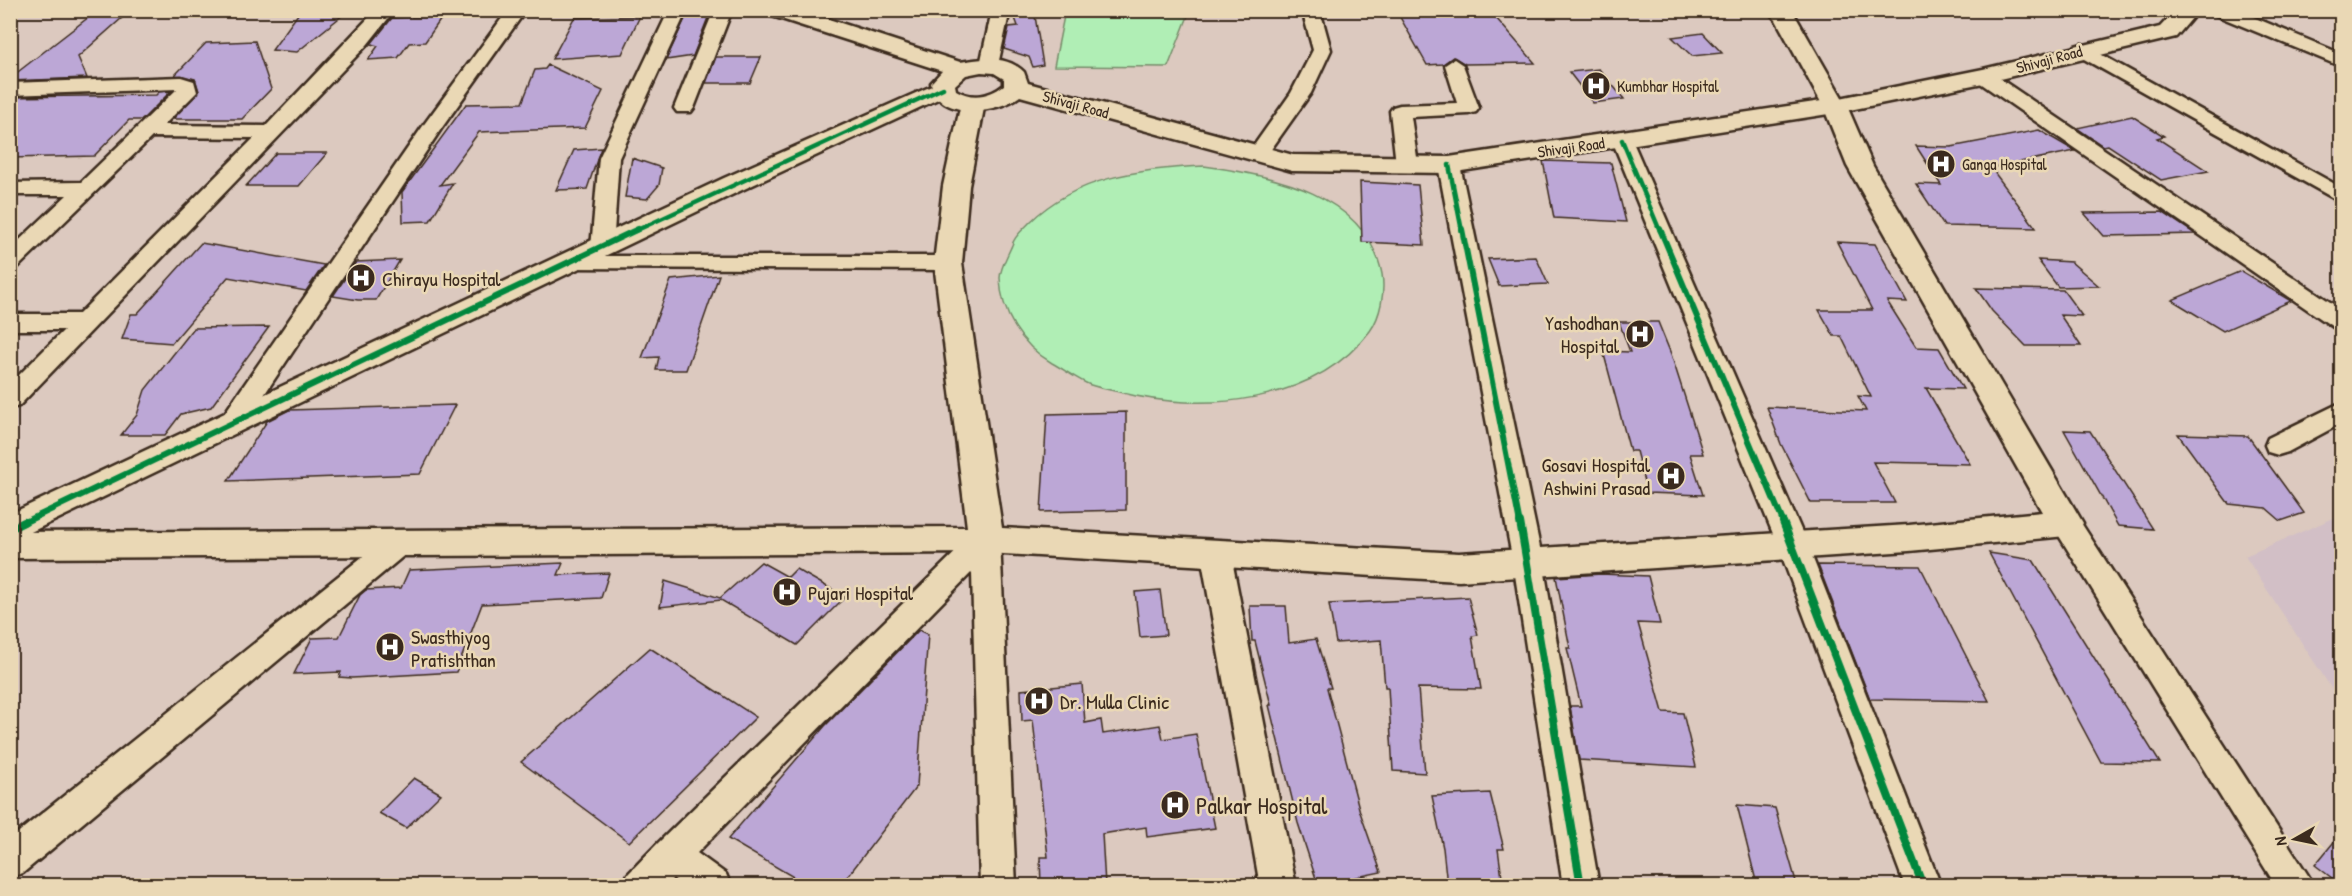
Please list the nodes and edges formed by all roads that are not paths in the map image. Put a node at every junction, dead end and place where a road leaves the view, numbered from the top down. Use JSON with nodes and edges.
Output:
{"nodes":[{"id":1,"x":386,"y":10,"type":"edge"},
{"id":2,"x":517,"y":10,"type":"edge"},
{"id":3,"x":678,"y":10,"type":"edge"},
{"id":4,"x":723,"y":10,"type":"edge"},
{"id":5,"x":777,"y":10,"type":"edge"},
{"id":6,"x":1001,"y":10,"type":"edge"},
{"id":7,"x":1311,"y":10,"type":"edge"},
{"id":8,"x":1778,"y":10,"type":"edge"},
{"id":9,"x":2188,"y":10,"type":"edge"},
{"id":10,"x":2219,"y":10,"type":"edge"},
{"id":11,"x":2082,"y":50,"type":"junction"},
{"id":12,"x":2342,"y":61,"type":"edge"},
{"id":13,"x":989,"y":65,"type":"junction"},
{"id":14,"x":1454,"y":65,"type":"dead end"},
{"id":15,"x":1983,"y":76,"type":"junction"},
{"id":16,"x":951,"y":79,"type":"junction"},
{"id":17,"x":1016,"y":87,"type":"junction"},
{"id":18,"x":10,"y":89,"type":"edge"},
{"id":19,"x":974,"y":103,"type":"junction"},
{"id":20,"x":1835,"y":106,"type":"junction"},
{"id":21,"x":684,"y":108,"type":"dead end"},
{"id":22,"x":148,"y":131,"type":"junction"},
{"id":23,"x":271,"y":132,"type":"junction"},
{"id":24,"x":1622,"y":140,"type":"junction"},
{"id":25,"x":1258,"y":154,"type":"junction"},
{"id":26,"x":1407,"y":164,"type":"junction"},
{"id":27,"x":1449,"y":165,"type":"junction"},
{"id":28,"x":87,"y":188,"type":"junction"},
{"id":29,"x":10,"y":189,"type":"edge"},
{"id":30,"x":2342,"y":197,"type":"edge"},
{"id":31,"x":603,"y":248,"type":"junction"},
{"id":32,"x":10,"y":262,"type":"edge"},
{"id":33,"x":572,"y":263,"type":"junction"},
{"id":34,"x":948,"y":263,"type":"junction"},
{"id":35,"x":10,"y":322,"type":"edge"},
{"id":36,"x":84,"y":322,"type":"junction"},
{"id":37,"x":2342,"y":322,"type":"edge"},
{"id":38,"x":10,"y":400,"type":"edge"},
{"id":39,"x":2342,"y":411,"type":"edge"},
{"id":40,"x":231,"y":424,"type":"junction"},
{"id":41,"x":2278,"y":445,"type":"dead end"},
{"id":42,"x":2066,"y":523,"type":"junction"},
{"id":43,"x":10,"y":529,"type":"edge"},
{"id":44,"x":986,"y":540,"type":"junction"},
{"id":45,"x":10,"y":545,"type":"edge"},
{"id":46,"x":398,"y":545,"type":"junction"},
{"id":47,"x":1793,"y":546,"type":"junction"},
{"id":48,"x":1216,"y":555,"type":"junction"},
{"id":49,"x":1528,"y":562,"type":"junction"},
{"id":50,"x":671,"y":855,"type":"junction"},
{"id":51,"x":10,"y":861,"type":"edge"},
{"id":52,"x":641,"y":885,"type":"edge"},
{"id":53,"x":713,"y":885,"type":"edge"},
{"id":54,"x":998,"y":885,"type":"edge"},
{"id":55,"x":1278,"y":885,"type":"edge"},
{"id":56,"x":1581,"y":885,"type":"edge"},
{"id":57,"x":1923,"y":885,"type":"edge"},
{"id":58,"x":2297,"y":885,"type":"edge"}],
"edges":[{"from":1,"to":23,"type":"street"},
{"from":2,"to":40,"type":"street"},
{"from":3,"to":31,"type":"street"},
{"from":4,"to":21,"type":"street"},
{"from":5,"to":16,"type":"main road"},
{"from":6,"to":13,"type":"street"},
{"from":7,"to":25,"type":"street"},
{"from":8,"to":20,"type":"main road"},
{"from":9,"to":11,"type":"main road","name":"Shivaji Road"},
{"from":10,"to":12,"type":"street"},
{"from":11,"to":15,"type":"main road","name":"Shivaji Road"},
{"from":11,"to":30,"type":"street"},
{"from":13,"to":16,"type":"main road"},
{"from":13,"to":17,"type":"main road"},
{"from":14,"to":26,"type":"street"},
{"from":15,"to":20,"type":"main road","name":"Shivaji Road"},
{"from":15,"to":37,"type":"street"},
{"from":16,"to":19,"type":"main road"},
{"from":16,"to":31,"type":"main road"},
{"from":17,"to":19,"type":"main road"},
{"from":17,"to":25,"type":"main road","name":"Shivaji Road"},
{"from":18,"to":22,"type":"street"},
{"from":19,"to":34,"type":"main road"},
{"from":20,"to":24,"type":"main road","name":"Shivaji Road"},
{"from":20,"to":42,"type":"main road"},
{"from":22,"to":23,"type":"street"},
{"from":22,"to":28,"type":"street"},
{"from":23,"to":36,"type":"street"},
{"from":24,"to":27,"type":"main road","name":"Shivaji Road"},
{"from":24,"to":47,"type":"street"},
{"from":25,"to":26,"type":"main road","name":"Shivaji Road"},
{"from":26,"to":27,"type":"main road","name":"Shivaji Road"},
{"from":27,"to":49,"type":"street"},
{"from":28,"to":29,"type":"street"},
{"from":28,"to":32,"type":"street"},
{"from":31,"to":33,"type":"main road"},
{"from":33,"to":34,"type":"street"},
{"from":33,"to":40,"type":"main road"},
{"from":34,"to":44,"type":"main road"},
{"from":35,"to":36,"type":"street"},
{"from":36,"to":38,"type":"street"},
{"from":39,"to":41,"type":"street"},
{"from":40,"to":43,"type":"main road"},
{"from":42,"to":47,"type":"main road"},
{"from":42,"to":58,"type":"street"},
{"from":44,"to":46,"type":"main road"},
{"from":44,"to":48,"type":"main road"},
{"from":44,"to":50,"type":"street"},
{"from":44,"to":54,"type":"street"},
{"from":45,"to":46,"type":"main road"},
{"from":46,"to":51,"type":"street"},
{"from":47,"to":49,"type":"main road"},
{"from":47,"to":57,"type":"street"},
{"from":48,"to":49,"type":"main road"},
{"from":48,"to":55,"type":"street"},
{"from":49,"to":56,"type":"street"},
{"from":50,"to":52,"type":"street"},
{"from":50,"to":53,"type":"street"}]}
